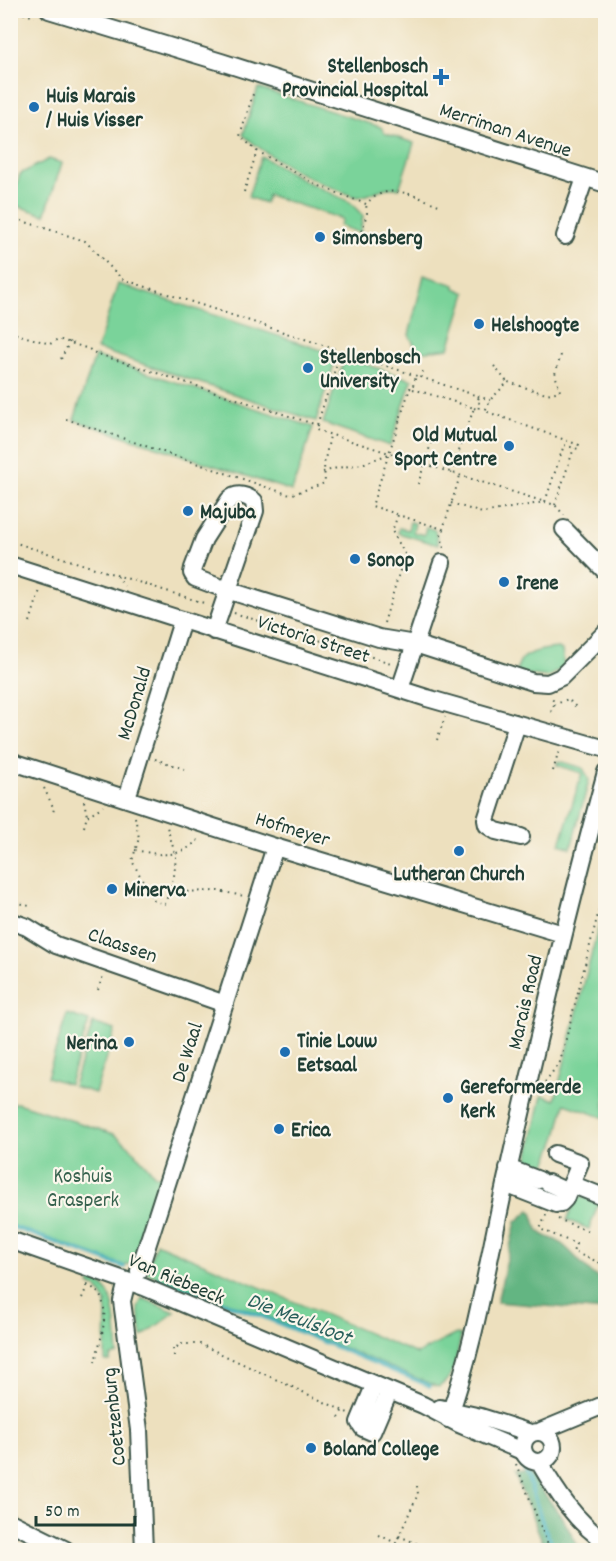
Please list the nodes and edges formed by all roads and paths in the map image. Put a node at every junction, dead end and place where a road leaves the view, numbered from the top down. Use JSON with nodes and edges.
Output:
{"nodes":[{"id":1,"x":49,"y":10,"type":"edge"},
{"id":2,"x":254,"y":91,"type":"dead end"},
{"id":3,"x":257,"y":151,"type":"junction"},
{"id":4,"x":585,"y":178,"type":"junction"},
{"id":5,"x":606,"y":184,"type":"edge"},
{"id":6,"x":244,"y":192,"type":"dead end"},
{"id":7,"x":366,"y":204,"type":"junction"},
{"id":8,"x":440,"y":205,"type":"dead end"},
{"id":9,"x":10,"y":217,"type":"edge"},
{"id":10,"x":362,"y":231,"type":"dead end"},
{"id":11,"x":565,"y":236,"type":"dead end"},
{"id":12,"x":10,"y":332,"type":"edge"},
{"id":13,"x":71,"y":341,"type":"junction"},
{"id":14,"x":341,"y":351,"type":"junction"},
{"id":15,"x":561,"y":355,"type":"dead end"},
{"id":16,"x":61,"y":359,"type":"dead end"},
{"id":17,"x":494,"y":366,"type":"dead end"},
{"id":18,"x":423,"y":370,"type":"dead end"},
{"id":19,"x":418,"y":377,"type":"junction"},
{"id":20,"x":508,"y":382,"type":"junction"},
{"id":21,"x":412,"y":389,"type":"junction"},
{"id":22,"x":479,"y":397,"type":"junction"},
{"id":23,"x":490,"y":400,"type":"junction"},
{"id":24,"x":474,"y":408,"type":"junction"},
{"id":25,"x":66,"y":419,"type":"dead end"},
{"id":26,"x":317,"y":425,"type":"junction"},
{"id":27,"x":435,"y":431,"type":"dead end"},
{"id":28,"x":330,"y":435,"type":"junction"},
{"id":29,"x":574,"y":448,"type":"junction"},
{"id":30,"x":389,"y":454,"type":"junction"},
{"id":31,"x":424,"y":465,"type":"junction"},
{"id":32,"x":323,"y":472,"type":"junction"},
{"id":33,"x":452,"y":474,"type":"junction"},
{"id":34,"x":460,"y":476,"type":"junction"},
{"id":35,"x":418,"y":484,"type":"dead end"},
{"id":36,"x":545,"y":502,"type":"junction"},
{"id":37,"x":451,"y":503,"type":"junction"},
{"id":38,"x":555,"y":506,"type":"junction"},
{"id":39,"x":398,"y":514,"type":"junction"},
{"id":40,"x":568,"y":526,"type":"joint"},
{"id":41,"x":443,"y":529,"type":"junction"},
{"id":42,"x":13,"y":542,"type":"dead end"},
{"id":43,"x":442,"y":563,"type":"joint"},
{"id":44,"x":10,"y":565,"type":"edge"},
{"id":45,"x":606,"y":572,"type":"edge"},
{"id":46,"x":117,"y":575,"type":"junction"},
{"id":47,"x":227,"y":590,"type":"junction"},
{"id":48,"x":127,"y":591,"type":"dead end"},
{"id":49,"x":39,"y":594,"type":"dead end"},
{"id":50,"x":213,"y":606,"type":"dead end"},
{"id":51,"x":232,"y":612,"type":"dead end"},
{"id":52,"x":182,"y":621,"type":"junction"},
{"id":53,"x":30,"y":622,"type":"dead end"},
{"id":54,"x":383,"y":624,"type":"dead end"},
{"id":55,"x":214,"y":631,"type":"junction"},
{"id":56,"x":606,"y":632,"type":"edge"},
{"id":57,"x":415,"y":644,"type":"junction"},
{"id":58,"x":394,"y":664,"type":"dead end"},
{"id":59,"x":400,"y":689,"type":"junction"},
{"id":60,"x":551,"y":693,"type":"dead end"},
{"id":61,"x":554,"y":705,"type":"junction"},
{"id":62,"x":576,"y":707,"type":"dead end"},
{"id":63,"x":551,"y":712,"type":"dead end"},
{"id":64,"x":445,"y":715,"type":"dead end"},
{"id":65,"x":517,"y":724,"type":"junction"},
{"id":66,"x":437,"y":740,"type":"dead end"},
{"id":67,"x":606,"y":749,"type":"edge"},
{"id":68,"x":560,"y":750,"type":"dead end"},
{"id":69,"x":141,"y":755,"type":"junction"},
{"id":70,"x":10,"y":761,"type":"edge"},
{"id":71,"x":184,"y":769,"type":"dead end"},
{"id":72,"x":553,"y":771,"type":"dead end"},
{"id":73,"x":606,"y":772,"type":"edge"},
{"id":74,"x":42,"y":783,"type":"dead end"},
{"id":75,"x":82,"y":795,"type":"dead end"},
{"id":76,"x":107,"y":803,"type":"dead end"},
{"id":77,"x":131,"y":805,"type":"junction"},
{"id":78,"x":52,"y":815,"type":"dead end"},
{"id":79,"x":87,"y":816,"type":"junction"},
{"id":80,"x":166,"y":822,"type":"dead end"},
{"id":81,"x":84,"y":827,"type":"dead end"},
{"id":82,"x":204,"y":834,"type":"dead end"},
{"id":83,"x":521,"y":837,"type":"dead end"},
{"id":84,"x":275,"y":847,"type":"junction"},
{"id":85,"x":135,"y":850,"type":"junction"},
{"id":86,"x":175,"y":855,"type":"junction"},
{"id":87,"x":606,"y":883,"type":"edge"},
{"id":88,"x":169,"y":892,"type":"junction"},
{"id":89,"x":248,"y":897,"type":"dead end"},
{"id":90,"x":10,"y":900,"type":"edge"},
{"id":91,"x":29,"y":906,"type":"dead end"},
{"id":92,"x":10,"y":921,"type":"edge"},
{"id":93,"x":563,"y":934,"type":"junction"},
{"id":94,"x":105,"y":971,"type":"dead end"},
{"id":95,"x":98,"y":990,"type":"dead end"},
{"id":96,"x":225,"y":1004,"type":"junction"},
{"id":97,"x":542,"y":1085,"type":"dead end"},
{"id":98,"x":555,"y":1154,"type":"dead end"},
{"id":99,"x":507,"y":1176,"type":"junction"},
{"id":100,"x":572,"y":1184,"type":"junction"},
{"id":101,"x":606,"y":1187,"type":"edge"},
{"id":102,"x":606,"y":1198,"type":"edge"},
{"id":103,"x":548,"y":1216,"type":"dead end"},
{"id":104,"x":558,"y":1219,"type":"dead end"},
{"id":105,"x":588,"y":1231,"type":"dead end"},
{"id":106,"x":10,"y":1240,"type":"edge"},
{"id":107,"x":606,"y":1265,"type":"edge"},
{"id":108,"x":133,"y":1276,"type":"junction"},
{"id":109,"x":82,"y":1298,"type":"dead end"},
{"id":110,"x":174,"y":1356,"type":"dead end"},
{"id":111,"x":95,"y":1362,"type":"dead end"},
{"id":112,"x":381,"y":1389,"type":"junction"},
{"id":113,"x":606,"y":1404,"type":"edge"},
{"id":114,"x":342,"y":1411,"type":"junction"},
{"id":115,"x":449,"y":1414,"type":"junction"},
{"id":116,"x":606,"y":1414,"type":"edge"},
{"id":117,"x":354,"y":1416,"type":"dead end"},
{"id":118,"x":339,"y":1418,"type":"dead end"},
{"id":119,"x":372,"y":1432,"type":"dead end"},
{"id":120,"x":543,"y":1445,"type":"junction"},
{"id":121,"x":520,"y":1454,"type":"junction"},
{"id":122,"x":417,"y":1486,"type":"dead end"},
{"id":123,"x":10,"y":1522,"type":"edge"},
{"id":124,"x":379,"y":1535,"type":"dead end"},
{"id":125,"x":399,"y":1536,"type":"junction"},
{"id":126,"x":606,"y":1542,"type":"edge"},
{"id":127,"x":66,"y":1551,"type":"edge"},
{"id":128,"x":144,"y":1551,"type":"edge"},
{"id":129,"x":432,"y":1551,"type":"edge"},
{"id":130,"x":550,"y":1551,"type":"edge"}],
"edges":[{"from":1,"to":4,"type":"street","name":"Merriman Avenue"},
{"from":2,"to":3,"type":"path"},
{"from":3,"to":6,"type":"path"},
{"from":3,"to":7,"type":"path"},
{"from":4,"to":5,"type":"street","name":"Merriman Avenue"},
{"from":4,"to":11,"type":"street"},
{"from":7,"to":8,"type":"path"},
{"from":7,"to":10,"type":"path"},
{"from":9,"to":14,"type":"path"},
{"from":12,"to":13,"type":"path"},
{"from":13,"to":16,"type":"path"},
{"from":13,"to":26,"type":"path"},
{"from":14,"to":19,"type":"path"},
{"from":14,"to":26,"type":"path"},
{"from":15,"to":20,"type":"path"},
{"from":17,"to":20,"type":"path"},
{"from":18,"to":19,"type":"path"},
{"from":19,"to":21,"type":"path"},
{"from":19,"to":22,"type":"path"},
{"from":20,"to":23,"type":"path"},
{"from":21,"to":24,"type":"path"},
{"from":21,"to":30,"type":"path"},
{"from":22,"to":23,"type":"path"},
{"from":22,"to":24,"type":"path"},
{"from":23,"to":29,"type":"path"},
{"from":24,"to":33,"type":"path"},
{"from":25,"to":32,"type":"path"},
{"from":26,"to":28,"type":"path"},
{"from":27,"to":31,"type":"path"},
{"from":28,"to":30,"type":"path"},
{"from":28,"to":32,"type":"path"},
{"from":29,"to":36,"type":"path"},
{"from":29,"to":38,"type":"path"},
{"from":30,"to":31,"type":"path"},
{"from":30,"to":32,"type":"path"},
{"from":30,"to":39,"type":"path"},
{"from":31,"to":33,"type":"path"},
{"from":31,"to":35,"type":"path"},
{"from":33,"to":34,"type":"path"},
{"from":34,"to":36,"type":"path"},
{"from":34,"to":37,"type":"path"},
{"from":36,"to":37,"type":"path"},
{"from":36,"to":38,"type":"path"},
{"from":37,"to":41,"type":"path"},
{"from":38,"to":40,"type":"path"},
{"from":39,"to":41,"type":"path"},
{"from":39,"to":54,"type":"path"},
{"from":40,"to":45,"type":"street"},
{"from":41,"to":43,"type":"path"},
{"from":42,"to":46,"type":"path"},
{"from":43,"to":57,"type":"street"},
{"from":44,"to":52,"type":"street","name":"Victoria Street"},
{"from":46,"to":48,"type":"path"},
{"from":46,"to":50,"type":"path"},
{"from":47,"to":47,"type":"street"},
{"from":47,"to":55,"type":"street"},
{"from":47,"to":57,"type":"street"},
{"from":49,"to":53,"type":"path"},
{"from":51,"to":58,"type":"path"},
{"from":52,"to":55,"type":"street","name":"Victoria Street"},
{"from":52,"to":69,"type":"street","name":"McDonald"},
{"from":55,"to":59,"type":"street","name":"Victoria Street"},
{"from":56,"to":57,"type":"street"},
{"from":57,"to":59,"type":"street"},
{"from":59,"to":65,"type":"street","name":"Victoria Street"},
{"from":60,"to":61,"type":"path"},
{"from":61,"to":62,"type":"path"},
{"from":61,"to":63,"type":"path"},
{"from":64,"to":66,"type":"path"},
{"from":65,"to":67,"type":"street","name":"Victoria Street"},
{"from":65,"to":83,"type":"street"},
{"from":68,"to":72,"type":"path"},
{"from":69,"to":71,"type":"path"},
{"from":69,"to":77,"type":"street","name":"McDonald"},
{"from":70,"to":77,"type":"street","name":"Hofmeyer"},
{"from":73,"to":93,"type":"street","name":"Marais Road"},
{"from":74,"to":78,"type":"path"},
{"from":75,"to":79,"type":"path"},
{"from":76,"to":79,"type":"path"},
{"from":77,"to":84,"type":"street","name":"Hofmeyer"},
{"from":77,"to":85,"type":"path"},
{"from":79,"to":81,"type":"path"},
{"from":80,"to":86,"type":"path"},
{"from":82,"to":86,"type":"path"},
{"from":84,"to":93,"type":"street","name":"Hofmeyer"},
{"from":84,"to":96,"type":"street","name":"De Waal"},
{"from":85,"to":86,"type":"path"},
{"from":85,"to":88,"type":"path"},
{"from":86,"to":88,"type":"path"},
{"from":87,"to":97,"type":"path"},
{"from":88,"to":89,"type":"path"},
{"from":90,"to":91,"type":"path"},
{"from":92,"to":96,"type":"street","name":"Claassen"},
{"from":93,"to":99,"type":"street","name":"Marais Road"},
{"from":94,"to":95,"type":"path"},
{"from":96,"to":108,"type":"street","name":"De Waal"},
{"from":98,"to":100,"type":"street"},
{"from":99,"to":100,"type":"street"},
{"from":99,"to":100,"type":"street"},
{"from":99,"to":115,"type":"street","name":"Marais Road"},
{"from":100,"to":101,"type":"street"},
{"from":100,"to":102,"type":"street"},
{"from":103,"to":107,"type":"path"},
{"from":104,"to":105,"type":"path"},
{"from":106,"to":108,"type":"street","name":"Van Riebeeck"},
{"from":108,"to":112,"type":"street","name":"Van Riebeeck"},
{"from":108,"to":128,"type":"street","name":"Coetzenburg"},
{"from":109,"to":111,"type":"path"},
{"from":110,"to":114,"type":"path"},
{"from":112,"to":115,"type":"street","name":"Van Riebeeck"},
{"from":112,"to":119,"type":"street"},
{"from":113,"to":120,"type":"street"},
{"from":114,"to":117,"type":"path"},
{"from":114,"to":118,"type":"path"},
{"from":115,"to":120,"type":"street","name":"Van Riebeeck"},
{"from":115,"to":121,"type":"street","name":"Van Riebeeck"},
{"from":116,"to":120,"type":"street"},
{"from":120,"to":121,"type":"street","name":"Van Riebeeck"},
{"from":120,"to":126,"type":"street"},
{"from":121,"to":130,"type":"path"},
{"from":122,"to":125,"type":"path"},
{"from":123,"to":127,"type":"street"},
{"from":124,"to":125,"type":"path"},
{"from":125,"to":129,"type":"path"}]}
